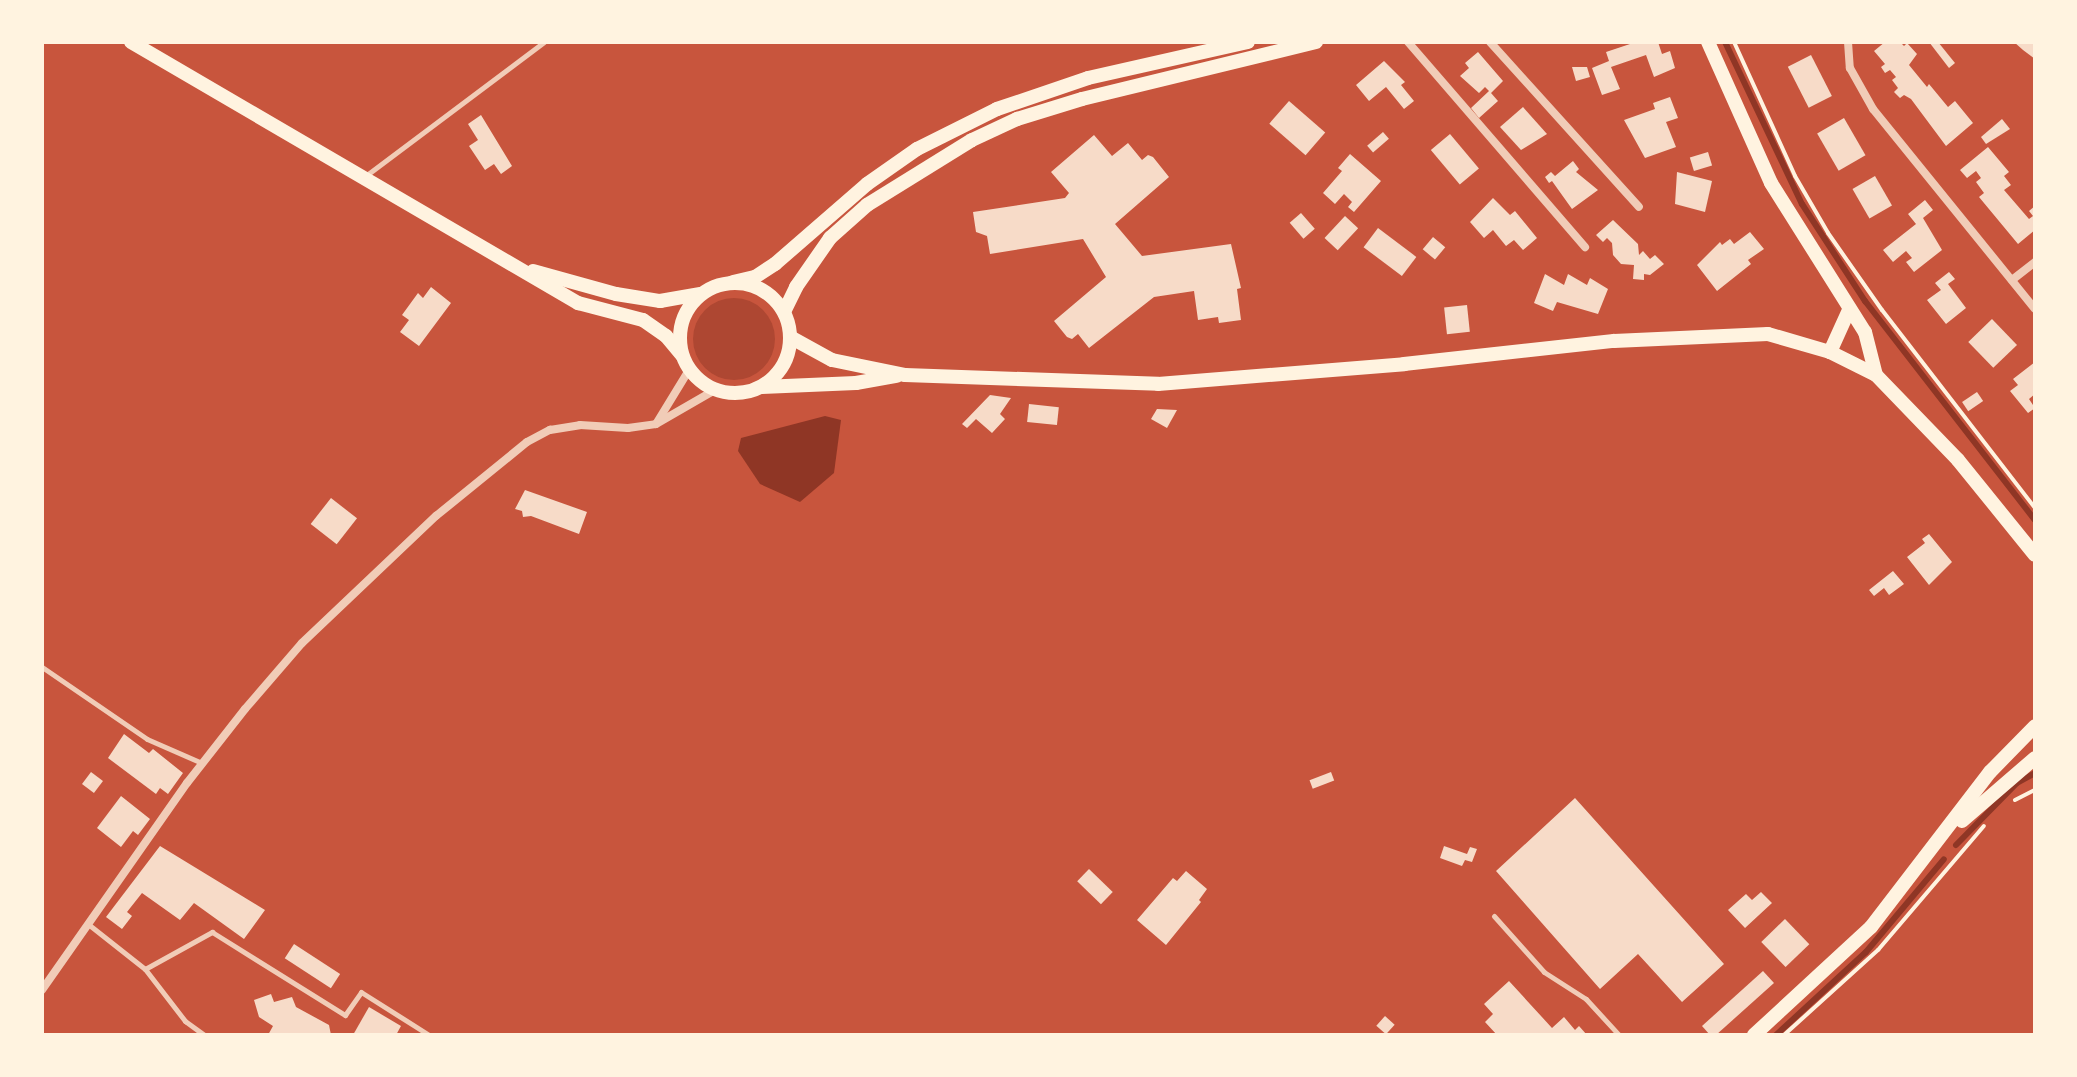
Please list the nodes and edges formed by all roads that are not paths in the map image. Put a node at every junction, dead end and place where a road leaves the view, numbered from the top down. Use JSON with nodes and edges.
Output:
{"nodes":[{"id":1,"x":131,"y":42,"type":"edge"},
{"id":2,"x":544,"y":42,"type":"edge"},
{"id":3,"x":1248,"y":42,"type":"edge"},
{"id":4,"x":1316,"y":42,"type":"edge"},
{"id":5,"x":1408,"y":42,"type":"edge"},
{"id":6,"x":1490,"y":42,"type":"edge"},
{"id":7,"x":1708,"y":42,"type":"edge"},
{"id":8,"x":1848,"y":42,"type":"edge"},
{"id":9,"x":363,"y":178,"type":"junction"},
{"id":10,"x":1639,"y":207,"type":"dead end"},
{"id":11,"x":1585,"y":247,"type":"dead end"},
{"id":12,"x":492,"y":254,"type":"junction"},
{"id":13,"x":2035,"y":262,"type":"edge"},
{"id":14,"x":2012,"y":280,"type":"junction"},
{"id":15,"x":733,"y":282,"type":"junction"},
{"id":16,"x":700,"y":294,"type":"junction"},
{"id":17,"x":2035,"y":309,"type":"edge"},
{"id":18,"x":1849,"y":310,"type":"junction"},
{"id":19,"x":784,"y":312,"type":"junction"},
{"id":20,"x":790,"y":337,"type":"junction"},
{"id":21,"x":1830,"y":352,"type":"junction"},
{"id":22,"x":682,"y":355,"type":"junction"},
{"id":23,"x":689,"y":370,"type":"junction"},
{"id":24,"x":905,"y":375,"type":"junction"},
{"id":25,"x":1876,"y":375,"type":"junction"},
{"id":26,"x":761,"y":387,"type":"junction"},
{"id":27,"x":715,"y":390,"type":"junction"},
{"id":28,"x":656,"y":424,"type":"junction"},
{"id":29,"x":2035,"y":555,"type":"edge"},
{"id":30,"x":42,"y":667,"type":"edge"},
{"id":31,"x":2035,"y":726,"type":"edge"},
{"id":32,"x":2035,"y":758,"type":"edge"},
{"id":33,"x":202,"y":763,"type":"junction"},
{"id":34,"x":1938,"y":843,"type":"junction"},
{"id":35,"x":1494,"y":916,"type":"dead end"},
{"id":36,"x":88,"y":924,"type":"junction"},
{"id":37,"x":145,"y":969,"type":"junction"},
{"id":38,"x":42,"y":990,"type":"edge"},
{"id":39,"x":204,"y":1035,"type":"edge"},
{"id":40,"x":429,"y":1035,"type":"edge"},
{"id":41,"x":1619,"y":1035,"type":"edge"},
{"id":42,"x":1754,"y":1035,"type":"edge"}],
"edges":[{"from":1,"to":9,"type":"main road"},
{"from":2,"to":9,"type":"lane"},
{"from":3,"to":15,"type":"main road"},
{"from":4,"to":19,"type":"main road"},
{"from":5,"to":11,"type":"street"},
{"from":6,"to":10,"type":"street"},
{"from":7,"to":18,"type":"main road"},
{"from":8,"to":14,"type":"street"},
{"from":9,"to":12,"type":"main road"},
{"from":12,"to":16,"type":"main road"},
{"from":12,"to":22,"type":"main road"},
{"from":13,"to":14,"type":"street"},
{"from":14,"to":17,"type":"street"},
{"from":15,"to":16,"type":"main road"},
{"from":15,"to":19,"type":"main road"},
{"from":16,"to":22,"type":"main road"},
{"from":18,"to":21,"type":"main road"},
{"from":18,"to":25,"type":"main road"},
{"from":19,"to":20,"type":"main road"},
{"from":20,"to":24,"type":"main road"},
{"from":20,"to":26,"type":"main road"},
{"from":21,"to":24,"type":"main road"},
{"from":21,"to":25,"type":"main road"},
{"from":22,"to":23,"type":"main road"},
{"from":23,"to":27,"type":"main road"},
{"from":23,"to":28,"type":"street"},
{"from":24,"to":26,"type":"main road"},
{"from":25,"to":29,"type":"main road"},
{"from":26,"to":27,"type":"main road"},
{"from":27,"to":28,"type":"street"},
{"from":28,"to":33,"type":"street"},
{"from":30,"to":33,"type":"lane"},
{"from":31,"to":34,"type":"main road"},
{"from":32,"to":34,"type":"main road"},
{"from":33,"to":36,"type":"street"},
{"from":34,"to":42,"type":"main road"},
{"from":35,"to":41,"type":"lane"},
{"from":36,"to":37,"type":"lane"},
{"from":36,"to":38,"type":"street"},
{"from":37,"to":39,"type":"lane"},
{"from":37,"to":40,"type":"lane"}]}
